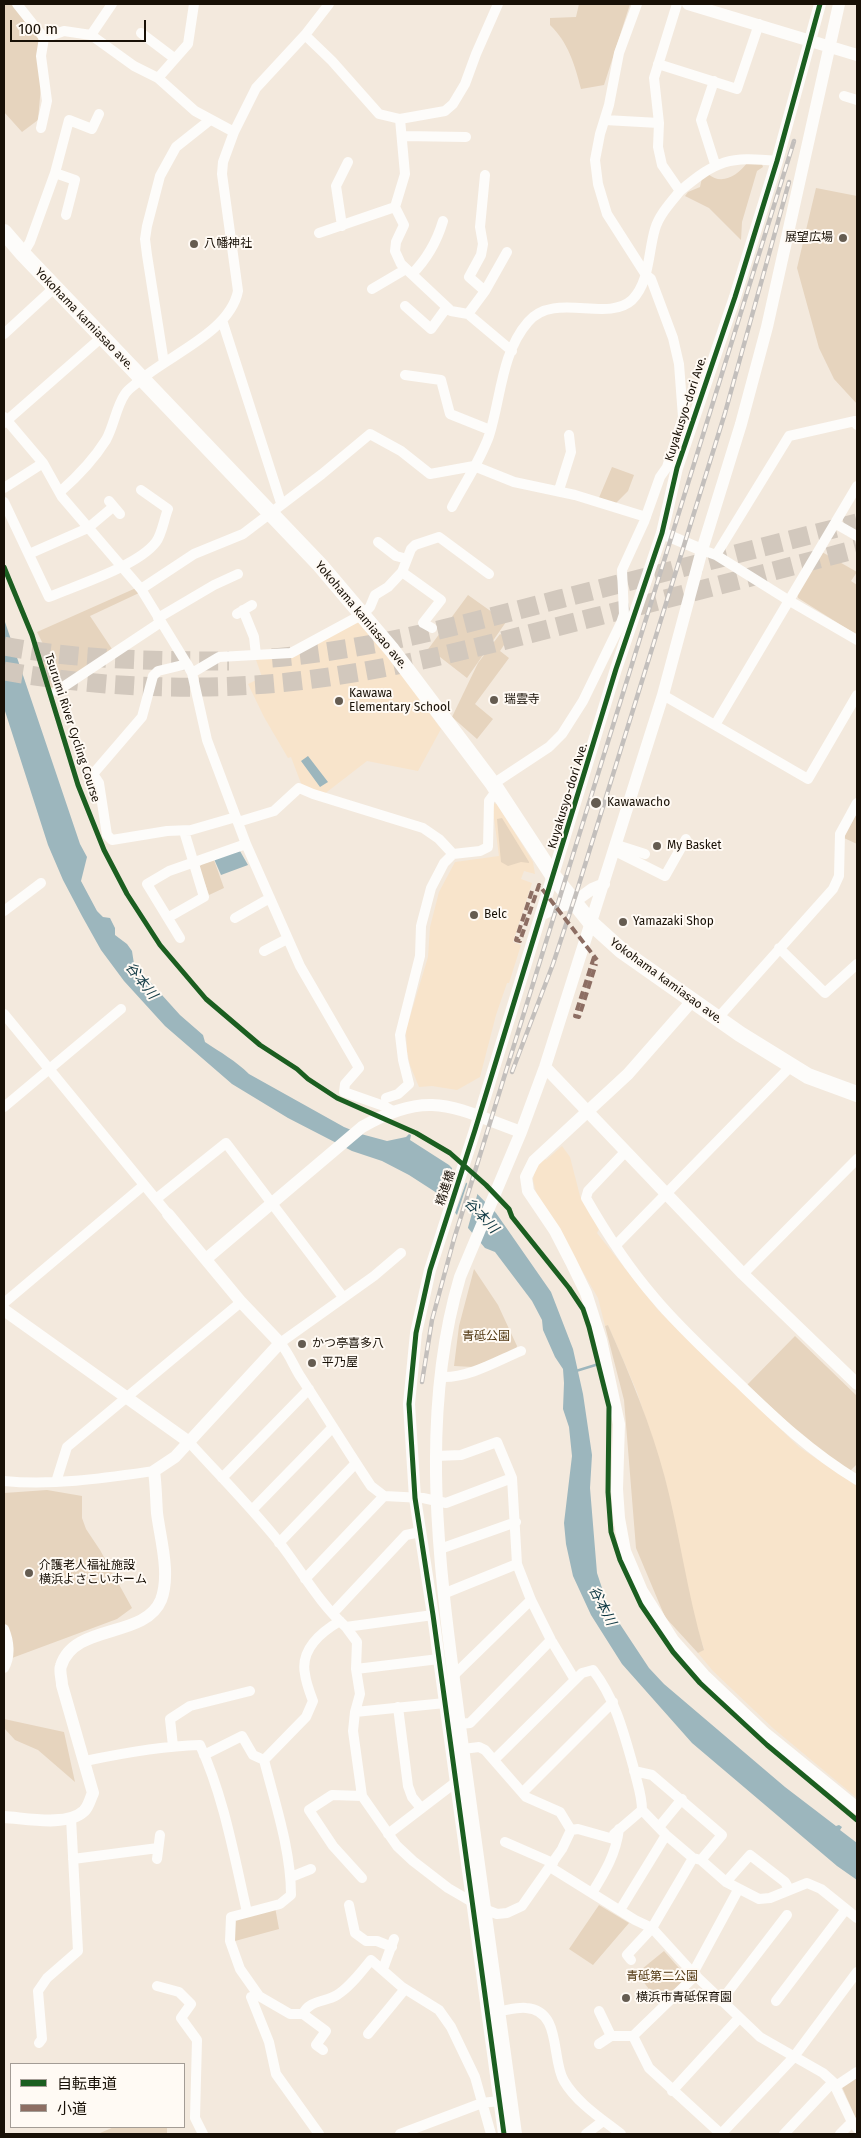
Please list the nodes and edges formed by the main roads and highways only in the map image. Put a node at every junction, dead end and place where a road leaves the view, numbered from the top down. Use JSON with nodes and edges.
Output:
{"nodes":[{"id":1,"x":4,"y":232,"type":"edge"},
{"id":2,"x":857,"y":1094,"type":"edge"}],
"edges":[{"from":1,"to":2,"type":"main road","name":"Yokohama kamiasao ave."}]}
